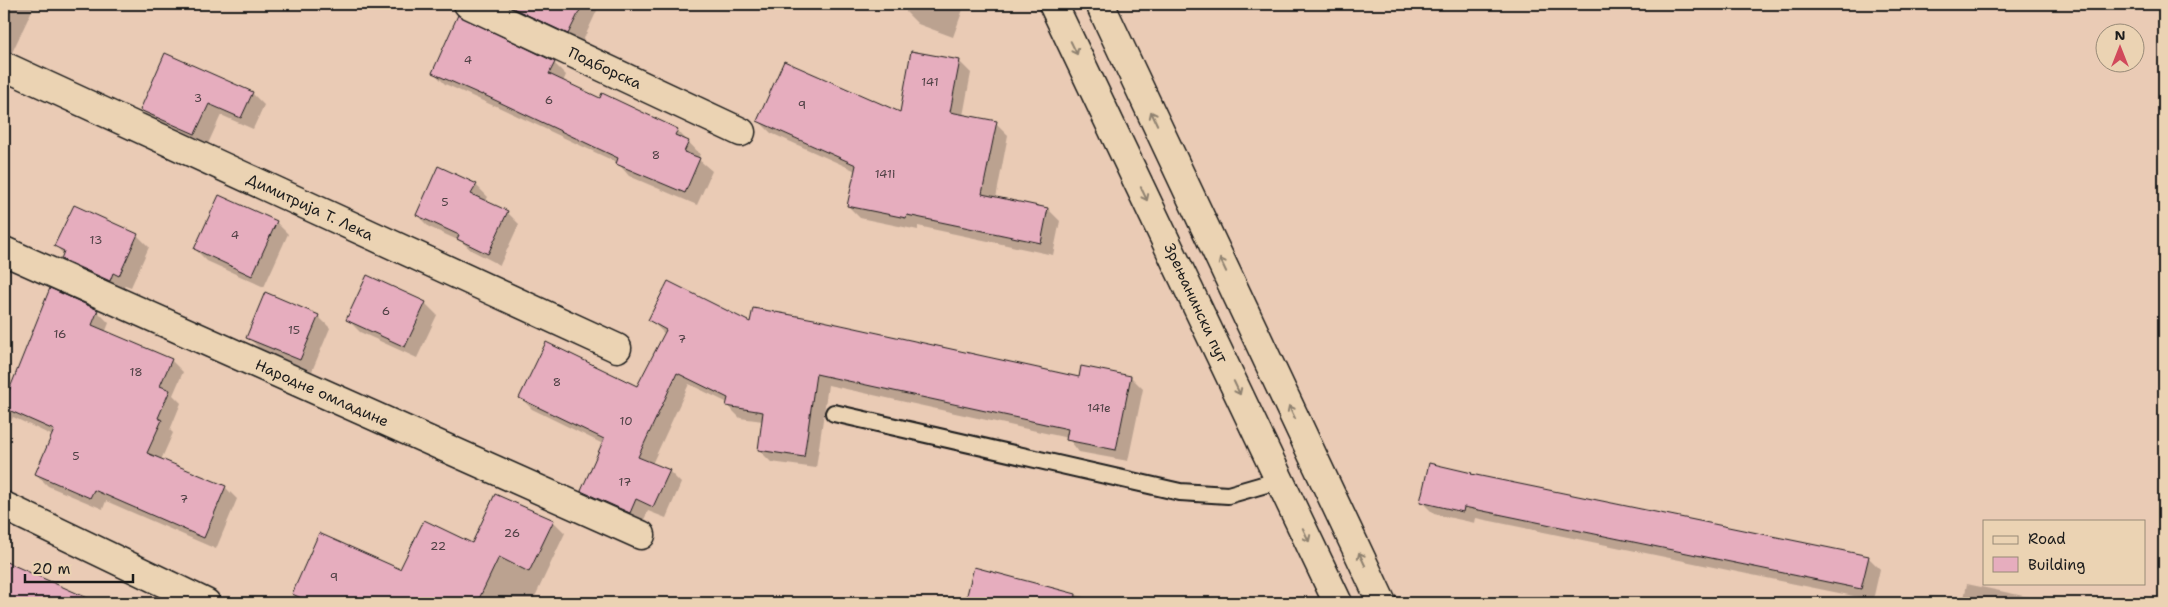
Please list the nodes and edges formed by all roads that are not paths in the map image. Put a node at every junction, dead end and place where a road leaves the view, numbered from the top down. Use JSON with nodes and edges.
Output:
{"nodes":[{"id":1,"x":468,"y":4,"type":"edge"},
{"id":2,"x":1053,"y":4,"type":"edge"},
{"id":3,"x":1100,"y":4,"type":"edge"},
{"id":4,"x":4,"y":66,"type":"edge"},
{"id":5,"x":741,"y":132,"type":"dead end"},
{"id":6,"x":4,"y":251,"type":"edge"},
{"id":7,"x":617,"y":348,"type":"dead end"},
{"id":8,"x":834,"y":413,"type":"dead end"},
{"id":9,"x":1280,"y":480,"type":"junction"},
{"id":10,"x":4,"y":506,"type":"edge"},
{"id":11,"x":641,"y":535,"type":"dead end"},
{"id":12,"x":206,"y":603,"type":"edge"},
{"id":13,"x":1338,"y":603,"type":"edge"},
{"id":14,"x":1382,"y":603,"type":"edge"}],
"edges":[{"from":1,"to":5,"type":"street","name":"Подборска"},
{"from":2,"to":9,"type":"street","name":"Зрењанински пут","one_way":true},
{"from":14,"to":3,"type":"street","one_way":true},
{"from":4,"to":7,"type":"street","name":"Димитрија Т. Лека"},
{"from":6,"to":11,"type":"street","name":"Народне омладине"},
{"from":8,"to":9,"type":"lane"},
{"from":9,"to":13,"type":"street","name":"Зрењанински пут","one_way":true},
{"from":10,"to":12,"type":"street"}]}
